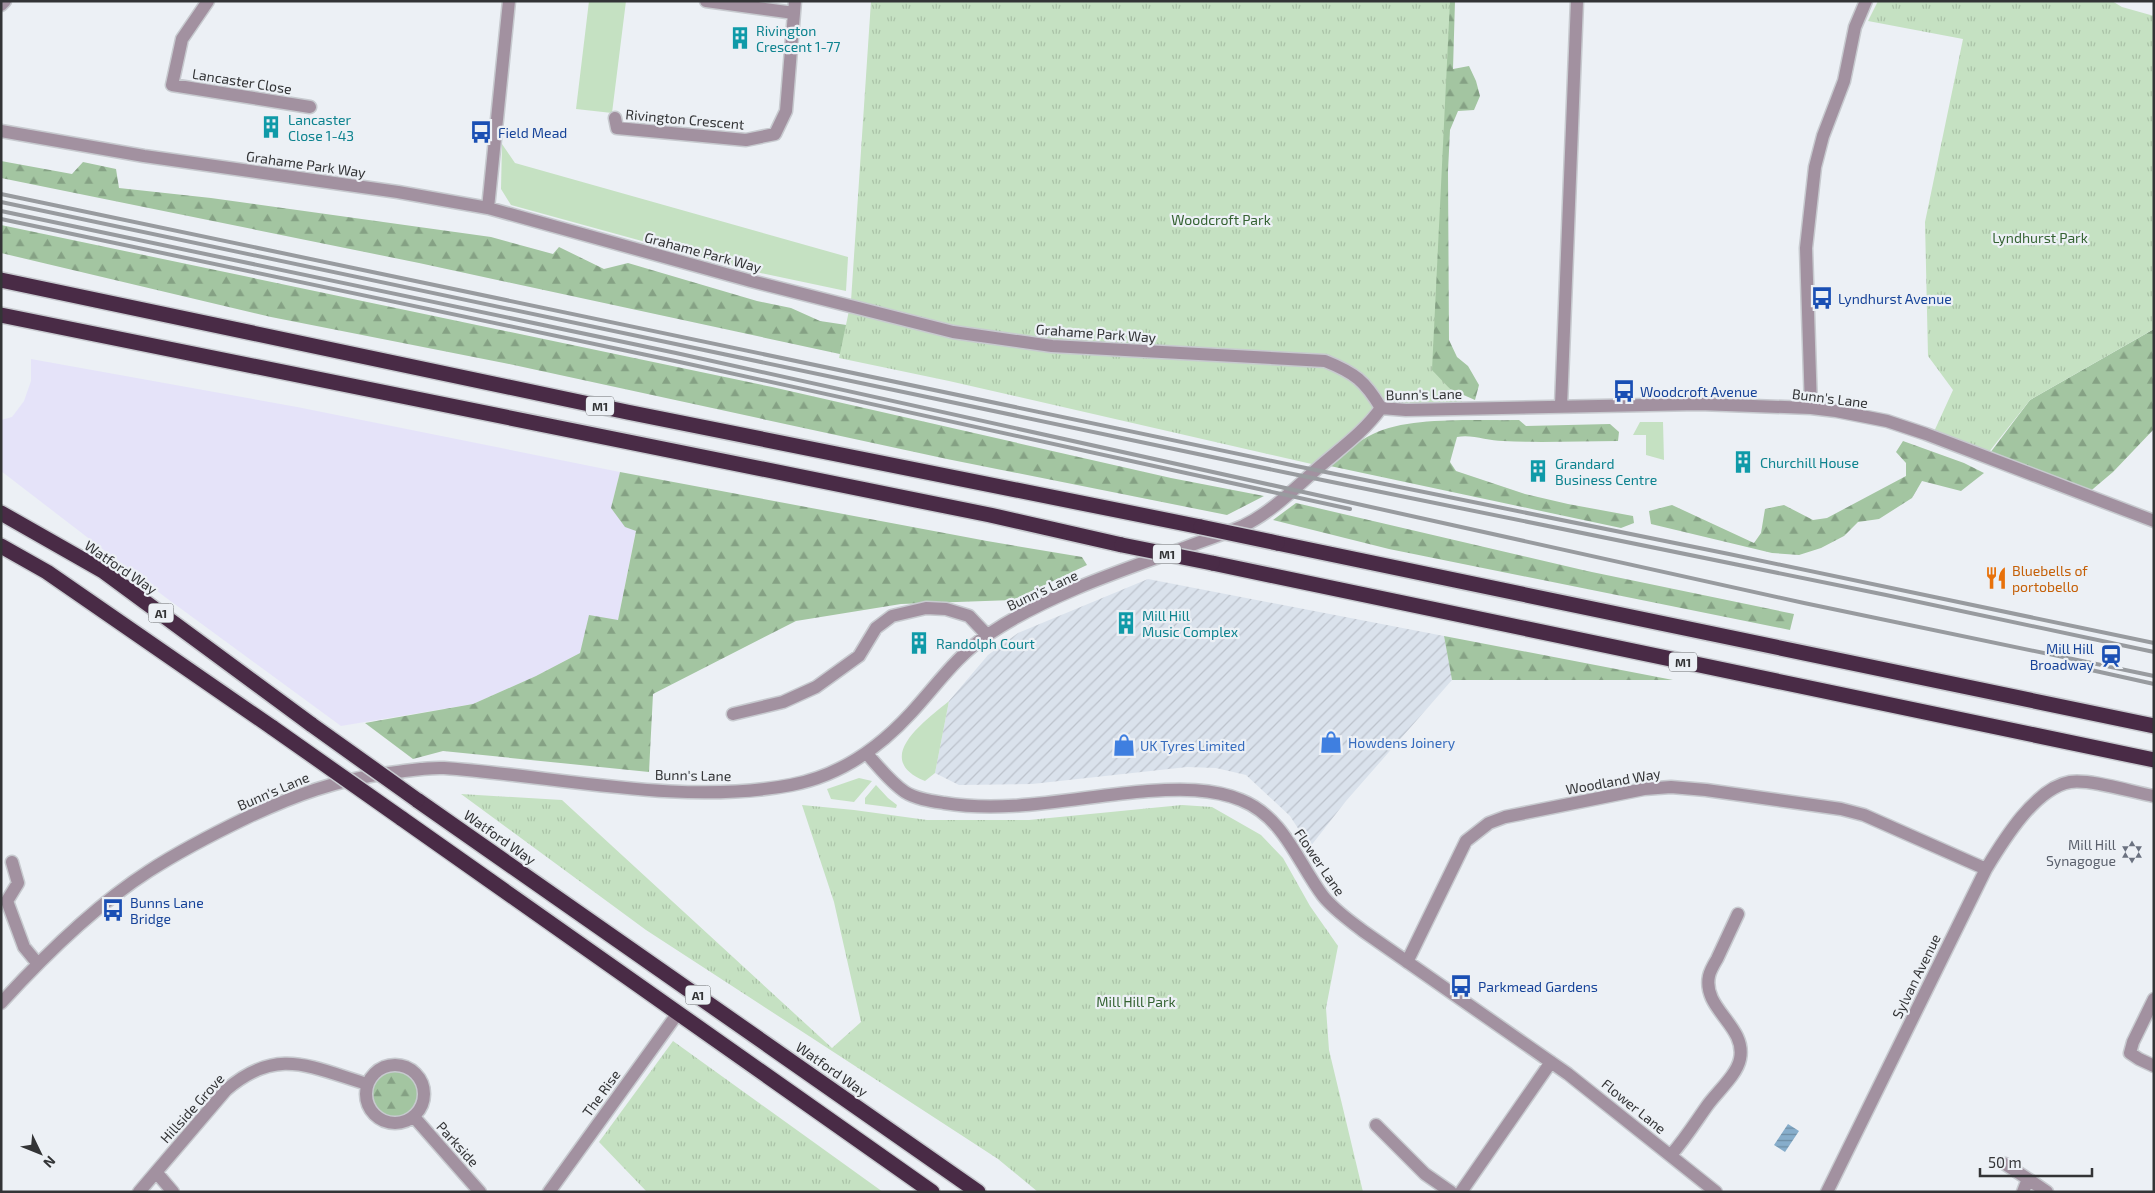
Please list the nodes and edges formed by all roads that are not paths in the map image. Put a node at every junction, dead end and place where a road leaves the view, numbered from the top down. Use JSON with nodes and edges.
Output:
{"nodes":[{"id":1,"x":5,"y":1,"type":"edge"},
{"id":2,"x":208,"y":1,"type":"edge"},
{"id":3,"x":509,"y":1,"type":"edge"},
{"id":4,"x":706,"y":1,"type":"edge"},
{"id":5,"x":1577,"y":1,"type":"edge"},
{"id":6,"x":1866,"y":2,"type":"edge"},
{"id":7,"x":1,"y":5,"type":"edge"},
{"id":8,"x":794,"y":7,"type":"edge"},
{"id":9,"x":310,"y":107,"type":"dead end"},
{"id":10,"x":616,"y":118,"type":"dead end"},
{"id":11,"x":1,"y":131,"type":"edge"},
{"id":12,"x":488,"y":208,"type":"junction"},
{"id":13,"x":1,"y":276,"type":"edge"},
{"id":14,"x":1,"y":280,"type":"edge"},
{"id":15,"x":37,"y":286,"type":"junction"},
{"id":16,"x":1,"y":315,"type":"edge"},
{"id":17,"x":1561,"y":406,"type":"junction"},
{"id":18,"x":1382,"y":408,"type":"junction"},
{"id":19,"x":1811,"y":408,"type":"junction"},
{"id":20,"x":1,"y":513,"type":"edge"},
{"id":21,"x":2154,"y":522,"type":"edge"},
{"id":22,"x":1,"y":546,"type":"edge"},
{"id":23,"x":987,"y":635,"type":"junction"},
{"id":24,"x":733,"y":714,"type":"dead end"},
{"id":25,"x":2154,"y":726,"type":"edge"},
{"id":26,"x":867,"y":754,"type":"junction"},
{"id":27,"x":2154,"y":760,"type":"edge"},
{"id":28,"x":2154,"y":796,"type":"edge"},
{"id":29,"x":12,"y":862,"type":"dead end"},
{"id":30,"x":1986,"y":869,"type":"junction"},
{"id":31,"x":1738,"y":914,"type":"dead end"},
{"id":32,"x":1407,"y":962,"type":"junction"},
{"id":33,"x":38,"y":964,"type":"junction"},
{"id":34,"x":2154,"y":999,"type":"edge"},
{"id":35,"x":1,"y":1003,"type":"edge"},
{"id":36,"x":678,"y":1012,"type":"junction"},
{"id":37,"x":1551,"y":1062,"type":"junction"},
{"id":38,"x":2154,"y":1066,"type":"edge"},
{"id":39,"x":367,"y":1084,"type":"junction"},
{"id":40,"x":414,"y":1116,"type":"junction"},
{"id":41,"x":1376,"y":1125,"type":"dead end"},
{"id":42,"x":1671,"y":1155,"type":"junction"},
{"id":43,"x":2006,"y":1164,"type":"dead end"},
{"id":44,"x":156,"y":1172,"type":"junction"},
{"id":45,"x":2028,"y":1179,"type":"junction"},
{"id":46,"x":139,"y":1192,"type":"edge"},
{"id":47,"x":173,"y":1192,"type":"edge"},
{"id":48,"x":480,"y":1192,"type":"edge"},
{"id":49,"x":549,"y":1192,"type":"edge"},
{"id":50,"x":932,"y":1192,"type":"edge"},
{"id":51,"x":978,"y":1192,"type":"edge"},
{"id":52,"x":1451,"y":1192,"type":"edge"},
{"id":53,"x":1461,"y":1192,"type":"edge"},
{"id":54,"x":1716,"y":1192,"type":"edge"},
{"id":55,"x":1827,"y":1192,"type":"edge"},
{"id":56,"x":2023,"y":1192,"type":"edge"},
{"id":57,"x":2047,"y":1192,"type":"edge"}],
"edges":[{"from":1,"to":7,"type":"street"},
{"from":2,"to":9,"type":"street","name":"Lancaster Close"},
{"from":3,"to":12,"type":"street"},
{"from":4,"to":8,"type":"street"},
{"from":5,"to":17,"type":"street"},
{"from":6,"to":19,"type":"street"},
{"from":8,"to":10,"type":"street","name":"Rivington Crescent"},
{"from":11,"to":12,"type":"street","name":"Grahame Park Way"},
{"from":12,"to":18,"type":"street","name":"Grahame Park Way"},
{"from":13,"to":15,"type":"highway","number":"M1"},
{"from":14,"to":15,"type":"highway","number":"M1"},
{"from":15,"to":25,"type":"highway","number":"M1","bridge":true},
{"from":16,"to":27,"type":"highway","number":"M1","bridge":true},
{"from":17,"to":18,"type":"street","name":"Bunn's Lane"},
{"from":17,"to":19,"type":"street","name":"Bunn's Lane"},
{"from":18,"to":23,"type":"street","name":"Bunn's Lane"},
{"from":19,"to":21,"type":"street","name":"Bunn's Lane"},
{"from":20,"to":51,"type":"highway","name":"Watford Way","number":"A1","bridge":true},
{"from":22,"to":36,"type":"highway","number":"A1","bridge":true},
{"from":23,"to":24,"type":"street"},
{"from":23,"to":26,"type":"street","name":"Bunn's Lane"},
{"from":26,"to":32,"type":"street","name":"Flower Lane"},
{"from":26,"to":33,"type":"street","name":"Bunn's Lane"},
{"from":28,"to":30,"type":"street","name":"Sylvan Avenue"},
{"from":29,"to":33,"type":"street"},
{"from":30,"to":32,"type":"street","name":"Woodland Way"},
{"from":30,"to":55,"type":"street","name":"Sylvan Avenue"},
{"from":31,"to":42,"type":"street"},
{"from":32,"to":37,"type":"street","name":"Flower Lane"},
{"from":33,"to":35,"type":"street","name":"Bunn's Lane"},
{"from":34,"to":38,"type":"street"},
{"from":36,"to":49,"type":"street","name":"The Rise"},
{"from":36,"to":50,"type":"highway","number":"A1"},
{"from":37,"to":42,"type":"street","name":"Flower Lane"},
{"from":37,"to":53,"type":"street"},
{"from":39,"to":40,"type":"street"},
{"from":39,"to":40,"type":"street"},
{"from":39,"to":44,"type":"street","name":"Hillside Grove"},
{"from":40,"to":48,"type":"street","name":"Parkside"},
{"from":41,"to":52,"type":"street"},
{"from":42,"to":54,"type":"street","name":"Flower Lane"},
{"from":43,"to":45,"type":"street"},
{"from":44,"to":46,"type":"street","name":"Hillside Grove"},
{"from":44,"to":47,"type":"street"},
{"from":45,"to":56,"type":"street"},
{"from":45,"to":57,"type":"street"}]}
